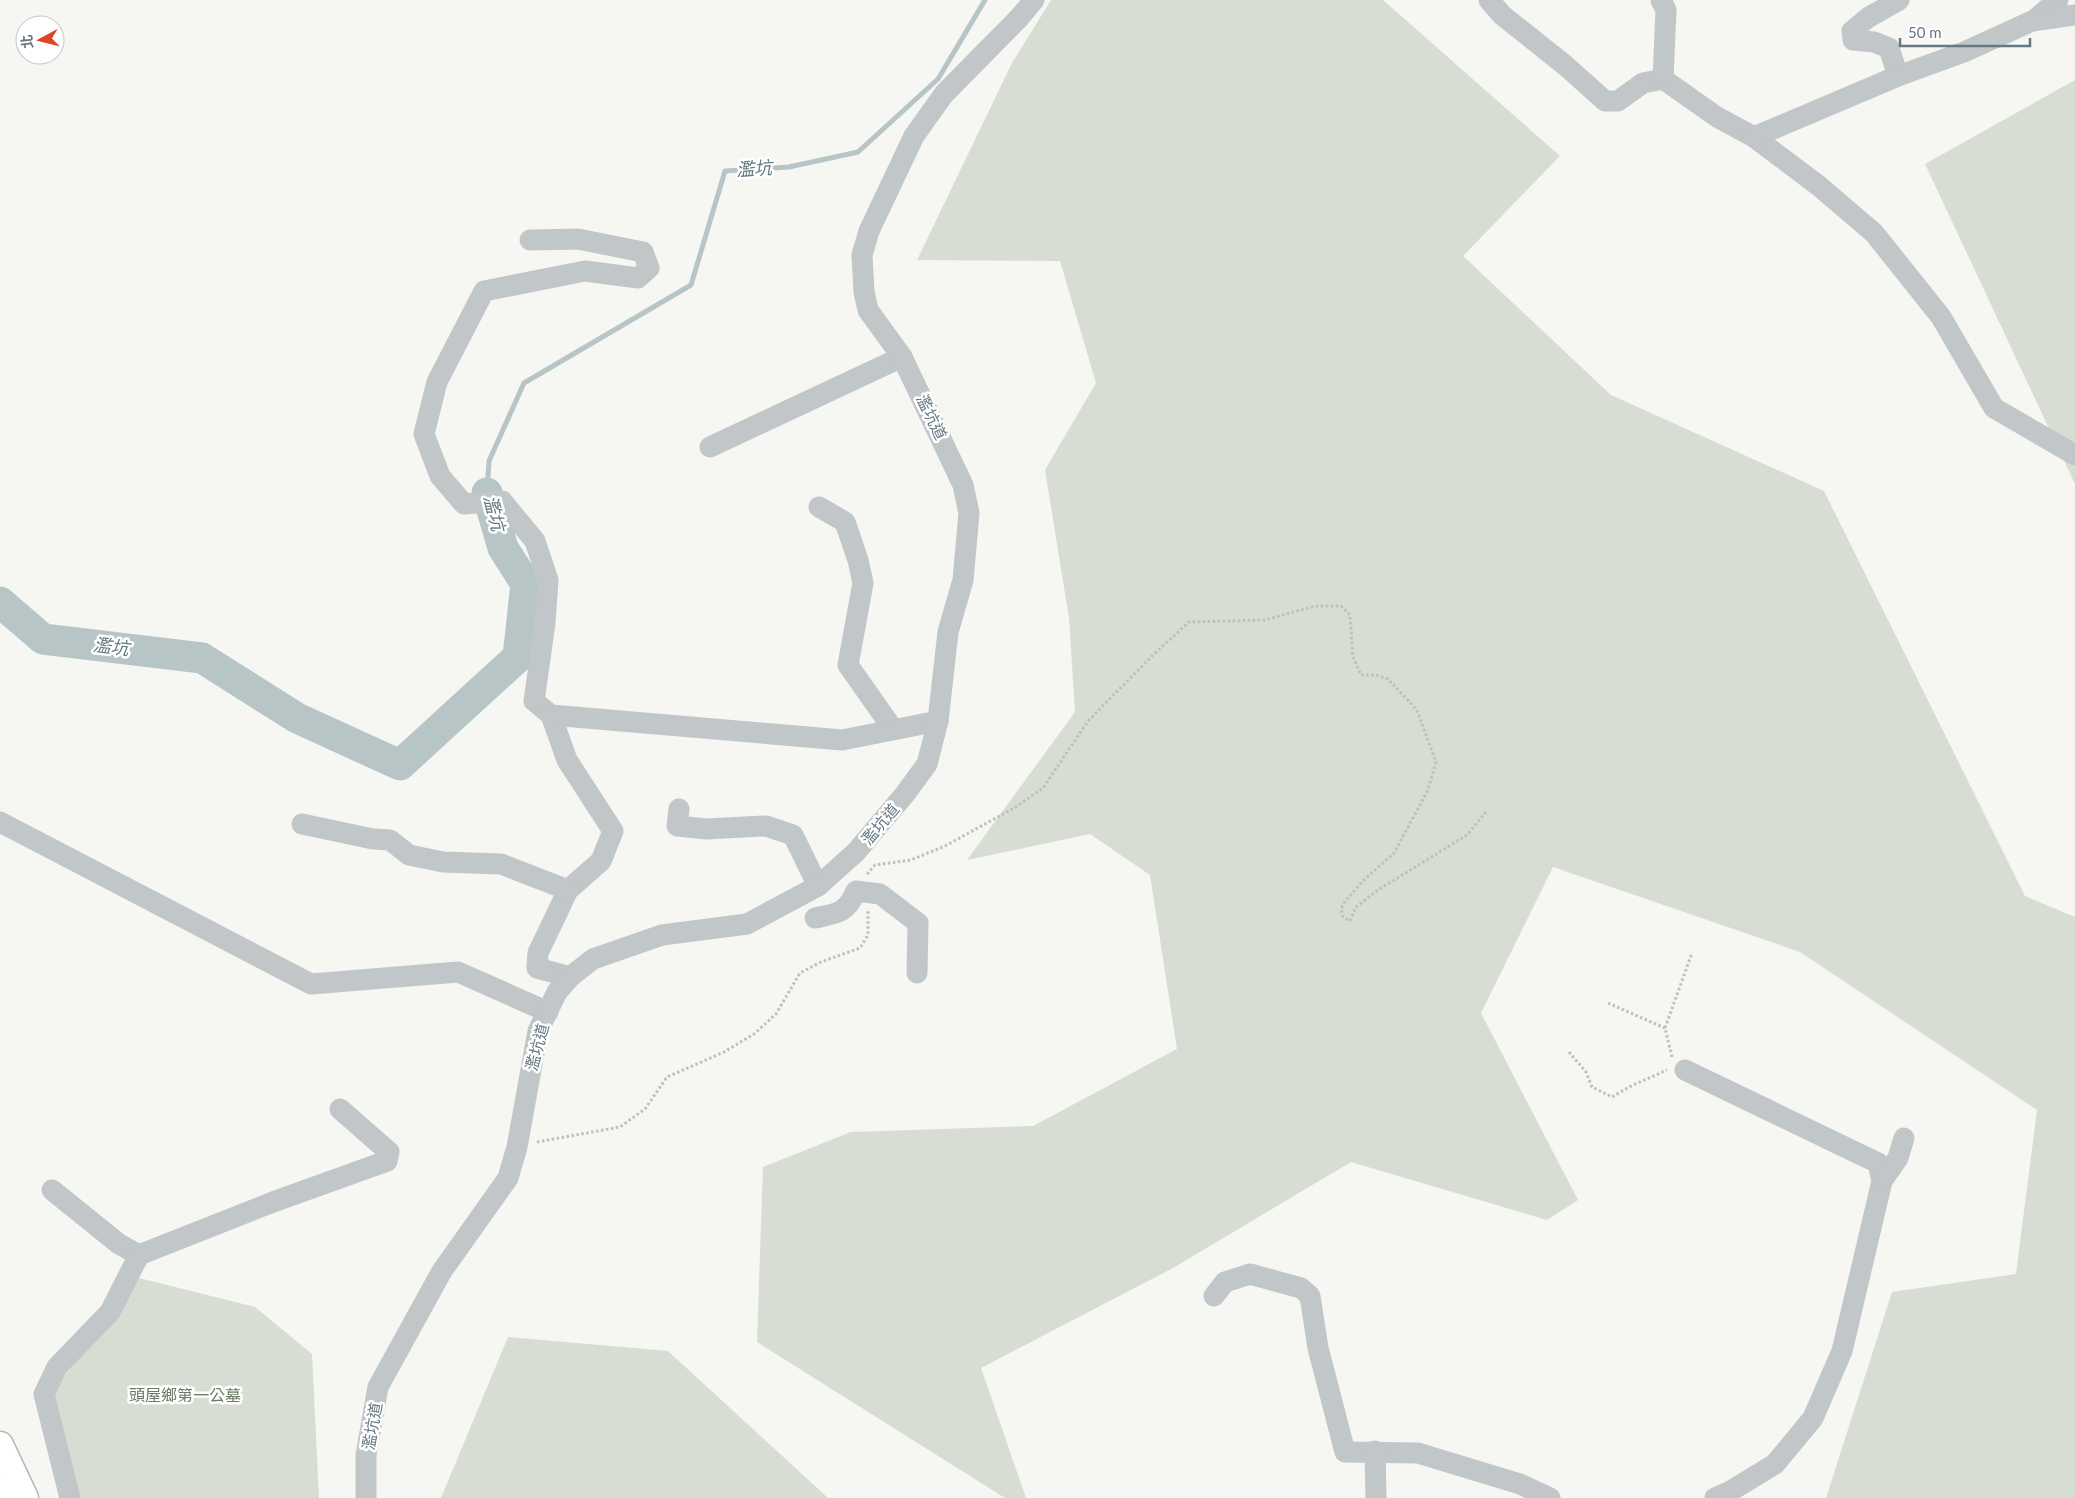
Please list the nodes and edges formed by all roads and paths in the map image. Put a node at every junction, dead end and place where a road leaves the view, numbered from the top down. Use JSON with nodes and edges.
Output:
{"nodes":[{"id":1,"x":1034,"y":0,"type":"edge"},
{"id":2,"x":1489,"y":0,"type":"edge"},
{"id":3,"x":1661,"y":0,"type":"edge"},
{"id":4,"x":1899,"y":0,"type":"edge"},
{"id":5,"x":2058,"y":0,"type":"edge"},
{"id":6,"x":2075,"y":15,"type":"edge"},
{"id":7,"x":2032,"y":21,"type":"junction"},
{"id":8,"x":1898,"y":76,"type":"junction"},
{"id":9,"x":1663,"y":79,"type":"junction"},
{"id":10,"x":1754,"y":137,"type":"junction"},
{"id":11,"x":530,"y":240,"type":"dead end"},
{"id":12,"x":902,"y":357,"type":"junction"},
{"id":13,"x":710,"y":447,"type":"dead end"},
{"id":14,"x":2073,"y":449,"type":"edge"},
{"id":15,"x":819,"y":507,"type":"dead end"},
{"id":16,"x":550,"y":716,"type":"junction"},
{"id":17,"x":938,"y":721,"type":"junction"},
{"id":18,"x":893,"y":729,"type":"junction"},
{"id":19,"x":679,"y":809,"type":"dead end"},
{"id":20,"x":1486,"y":812,"type":"dead end"},
{"id":21,"x":0,"y":822,"type":"edge"},
{"id":22,"x":302,"y":824,"type":"dead end"},
{"id":23,"x":818,"y":886,"type":"junction"},
{"id":24,"x":568,"y":890,"type":"junction"},
{"id":25,"x":856,"y":891,"type":"junction"},
{"id":26,"x":815,"y":918,"type":"dead end"},
{"id":27,"x":1692,"y":953,"type":"dead end"},
{"id":28,"x":917,"y":973,"type":"dead end"},
{"id":29,"x":570,"y":977,"type":"junction"},
{"id":30,"x":1608,"y":1003,"type":"dead end"},
{"id":31,"x":548,"y":1012,"type":"junction"},
{"id":32,"x":1666,"y":1028,"type":"junction"},
{"id":33,"x":1569,"y":1052,"type":"dead end"},
{"id":34,"x":1680,"y":1069,"type":"junction"},
{"id":35,"x":340,"y":1109,"type":"dead end"},
{"id":36,"x":1904,"y":1138,"type":"dead end"},
{"id":37,"x":517,"y":1147,"type":"junction"},
{"id":38,"x":1882,"y":1181,"type":"junction"},
{"id":39,"x":52,"y":1190,"type":"dead end"},
{"id":40,"x":139,"y":1255,"type":"junction"},
{"id":41,"x":1214,"y":1296,"type":"dead end"},
{"id":42,"x":0,"y":1445,"type":"edge"},
{"id":43,"x":1375,"y":1451,"type":"junction"},
{"id":44,"x":0,"y":1488,"type":"edge"},
{"id":45,"x":1518,"y":1491,"type":"edge"},
{"id":46,"x":4,"y":1498,"type":"edge"},
{"id":47,"x":25,"y":1498,"type":"edge"},
{"id":48,"x":70,"y":1498,"type":"edge"},
{"id":49,"x":366,"y":1498,"type":"edge"},
{"id":50,"x":1376,"y":1498,"type":"edge"},
{"id":51,"x":1550,"y":1498,"type":"edge"},
{"id":52,"x":1716,"y":1498,"type":"edge"}],
"edges":[{"from":1,"to":12,"type":"street","name":"濫坑道"},
{"from":2,"to":9,"type":"street"},
{"from":3,"to":9,"type":"street"},
{"from":4,"to":8,"type":"street"},
{"from":5,"to":7,"type":"street"},
{"from":6,"to":7,"type":"street"},
{"from":7,"to":8,"type":"street"},
{"from":8,"to":10,"type":"street"},
{"from":9,"to":10,"type":"street"},
{"from":10,"to":14,"type":"street"},
{"from":11,"to":16,"type":"street"},
{"from":12,"to":13,"type":"street"},
{"from":12,"to":17,"type":"street","name":"濫坑道"},
{"from":15,"to":18,"type":"street"},
{"from":16,"to":18,"type":"street"},
{"from":16,"to":24,"type":"street"},
{"from":17,"to":18,"type":"street"},
{"from":17,"to":23,"type":"street","name":"濫坑道"},
{"from":19,"to":23,"type":"street"},
{"from":20,"to":25,"type":"path"},
{"from":21,"to":31,"type":"street"},
{"from":22,"to":24,"type":"street"},
{"from":23,"to":29,"type":"street","name":"濫坑道"},
{"from":24,"to":29,"type":"street"},
{"from":25,"to":26,"type":"street"},
{"from":25,"to":28,"type":"street"},
{"from":25,"to":37,"type":"path"},
{"from":27,"to":32,"type":"path"},
{"from":29,"to":31,"type":"street","name":"濫坑道"},
{"from":30,"to":32,"type":"path"},
{"from":31,"to":37,"type":"street","name":"濫坑道"},
{"from":32,"to":34,"type":"path"},
{"from":33,"to":34,"type":"path"},
{"from":34,"to":38,"type":"street"},
{"from":35,"to":40,"type":"street"},
{"from":36,"to":38,"type":"street"},
{"from":37,"to":49,"type":"street","name":"濫坑道"},
{"from":38,"to":52,"type":"street"},
{"from":39,"to":40,"type":"street"},
{"from":40,"to":48,"type":"street"},
{"from":41,"to":43,"type":"street"},
{"from":42,"to":47,"type":"main road"},
{"from":43,"to":45,"type":"street"},
{"from":43,"to":50,"type":"street"},
{"from":44,"to":46,"type":"main road"},
{"from":45,"to":51,"type":"street"}]}
